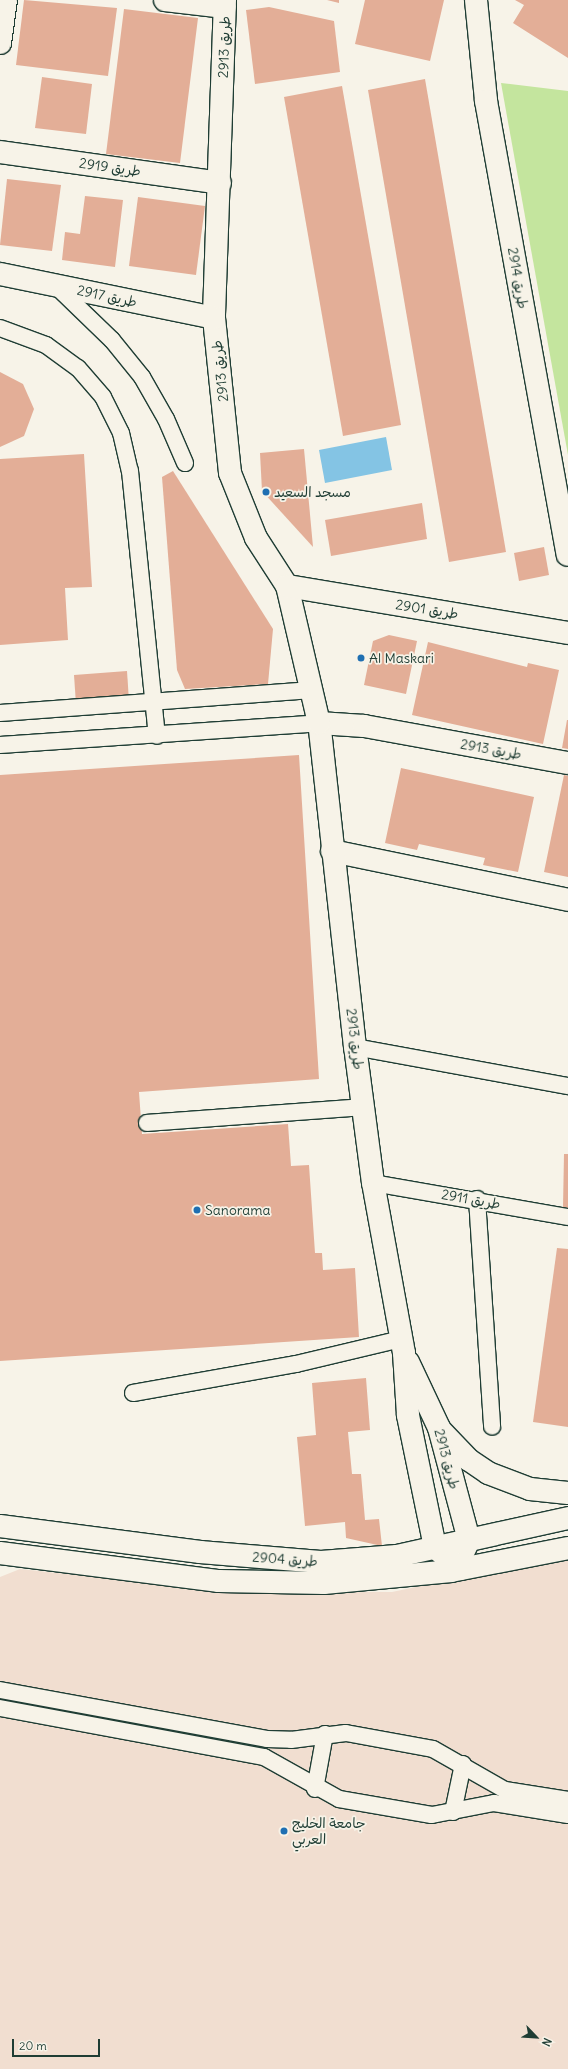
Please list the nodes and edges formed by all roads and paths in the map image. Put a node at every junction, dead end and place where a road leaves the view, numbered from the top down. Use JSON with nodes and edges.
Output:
{"nodes":[{"id":1,"x":6,"y":0,"type":"edge"},
{"id":2,"x":165,"y":0,"type":"edge"},
{"id":3,"x":476,"y":0,"type":"edge"},
{"id":4,"x":225,"y":4,"type":"edge"},
{"id":5,"x":0,"y":43,"type":"edge"},
{"id":6,"x":0,"y":152,"type":"edge"},
{"id":7,"x":220,"y":183,"type":"junction"},
{"id":8,"x":0,"y":274,"type":"edge"},
{"id":9,"x":55,"y":285,"type":"junction"},
{"id":10,"x":214,"y":318,"type":"junction"},
{"id":11,"x":0,"y":328,"type":"edge"},
{"id":12,"x":185,"y":463,"type":"dead end"},
{"id":13,"x":568,"y":555,"type":"edge"},
{"id":14,"x":287,"y":586,"type":"junction"},
{"id":15,"x":568,"y":633,"type":"edge"},
{"id":16,"x":312,"y":690,"type":"junction"},
{"id":17,"x":155,"y":703,"type":"junction"},
{"id":18,"x":0,"y":713,"type":"edge"},
{"id":19,"x":319,"y":723,"type":"junction"},
{"id":20,"x":157,"y":736,"type":"junction"},
{"id":21,"x":0,"y":745,"type":"edge"},
{"id":22,"x":568,"y":763,"type":"edge"},
{"id":23,"x":332,"y":851,"type":"junction"},
{"id":24,"x":568,"y":900,"type":"edge"},
{"id":25,"x":355,"y":1047,"type":"junction"},
{"id":26,"x":568,"y":1086,"type":"edge"},
{"id":27,"x":363,"y":1107,"type":"junction"},
{"id":28,"x":147,"y":1123,"type":"dead end"},
{"id":29,"x":373,"y":1183,"type":"junction"},
{"id":30,"x":477,"y":1199,"type":"junction"},
{"id":31,"x":568,"y":1217,"type":"edge"},
{"id":32,"x":402,"y":1346,"type":"junction"},
{"id":33,"x":133,"y":1393,"type":"dead end"},
{"id":34,"x":492,"y":1427,"type":"dead end"},
{"id":35,"x":439,"y":1428,"type":"junction"},
{"id":36,"x":568,"y":1493,"type":"edge"},
{"id":37,"x":568,"y":1518,"type":"edge"},
{"id":38,"x":0,"y":1526,"type":"edge"},
{"id":39,"x":468,"y":1540,"type":"junction"},
{"id":40,"x":435,"y":1548,"type":"junction"},
{"id":41,"x":568,"y":1548,"type":"edge"},
{"id":42,"x":0,"y":1554,"type":"edge"},
{"id":43,"x":456,"y":1568,"type":"junction"},
{"id":44,"x":0,"y":1690,"type":"edge"},
{"id":45,"x":0,"y":1708,"type":"edge"},
{"id":46,"x":325,"y":1734,"type":"junction"},
{"id":47,"x":463,"y":1764,"type":"junction"},
{"id":48,"x":315,"y":1789,"type":"junction"},
{"id":49,"x":568,"y":1800,"type":"edge"},
{"id":50,"x":453,"y":1812,"type":"junction"},
{"id":51,"x":568,"y":1815,"type":"edge"}],
"edges":[{"from":1,"to":5,"type":"street"},
{"from":2,"to":4,"type":"street"},
{"from":3,"to":13,"type":"street","name":"طريق 2914"},
{"from":4,"to":7,"type":"street","name":"طريق 2913"},
{"from":6,"to":7,"type":"street","name":"طريق 2919"},
{"from":7,"to":10,"type":"street","name":"طريق 2913"},
{"from":8,"to":9,"type":"street","name":"طريق 2917"},
{"from":9,"to":10,"type":"street","name":"طريق 2917"},
{"from":9,"to":12,"type":"lane"},
{"from":10,"to":14,"type":"street","name":"طريق 2913"},
{"from":11,"to":17,"type":"lane"},
{"from":14,"to":15,"type":"street","name":"طريق 2901"},
{"from":14,"to":16,"type":"street","name":"طريق 2913"},
{"from":16,"to":17,"type":"lane"},
{"from":16,"to":19,"type":"street","name":"طريق 2913"},
{"from":17,"to":18,"type":"lane"},
{"from":17,"to":20,"type":"lane"},
{"from":19,"to":20,"type":"lane"},
{"from":19,"to":22,"type":"street","name":"طريق 2913"},
{"from":19,"to":23,"type":"street","name":"طريق 2913"},
{"from":20,"to":21,"type":"lane"},
{"from":23,"to":24,"type":"street"},
{"from":23,"to":25,"type":"street","name":"طريق 2913"},
{"from":25,"to":26,"type":"lane"},
{"from":25,"to":27,"type":"street","name":"طريق 2913"},
{"from":27,"to":28,"type":"lane"},
{"from":27,"to":29,"type":"street","name":"طريق 2913"},
{"from":29,"to":30,"type":"lane","name":"طريق 2911"},
{"from":29,"to":32,"type":"street","name":"طريق 2913"},
{"from":30,"to":31,"type":"lane","name":"طريق 2911"},
{"from":30,"to":34,"type":"lane"},
{"from":32,"to":33,"type":"lane"},
{"from":32,"to":35,"type":"street","name":"طريق 2913"},
{"from":32,"to":40,"type":"street","name":"طريق 2913"},
{"from":35,"to":36,"type":"street"},
{"from":35,"to":39,"type":"street","name":"طريق 2913"},
{"from":37,"to":39,"type":"street","name":"طريق 2904"},
{"from":38,"to":40,"type":"street","name":"طريق 2904"},
{"from":39,"to":40,"type":"street","name":"طريق 2904"},
{"from":39,"to":43,"type":"street"},
{"from":40,"to":43,"type":"street"},
{"from":41,"to":43,"type":"street","name":"طريق 2904"},
{"from":42,"to":43,"type":"street","name":"طريق 2904"},
{"from":44,"to":46,"type":"lane"},
{"from":45,"to":48,"type":"lane"},
{"from":46,"to":47,"type":"lane"},
{"from":46,"to":48,"type":"lane"},
{"from":47,"to":49,"type":"lane"},
{"from":47,"to":50,"type":"lane"},
{"from":48,"to":50,"type":"lane"},
{"from":50,"to":51,"type":"lane"}]}
